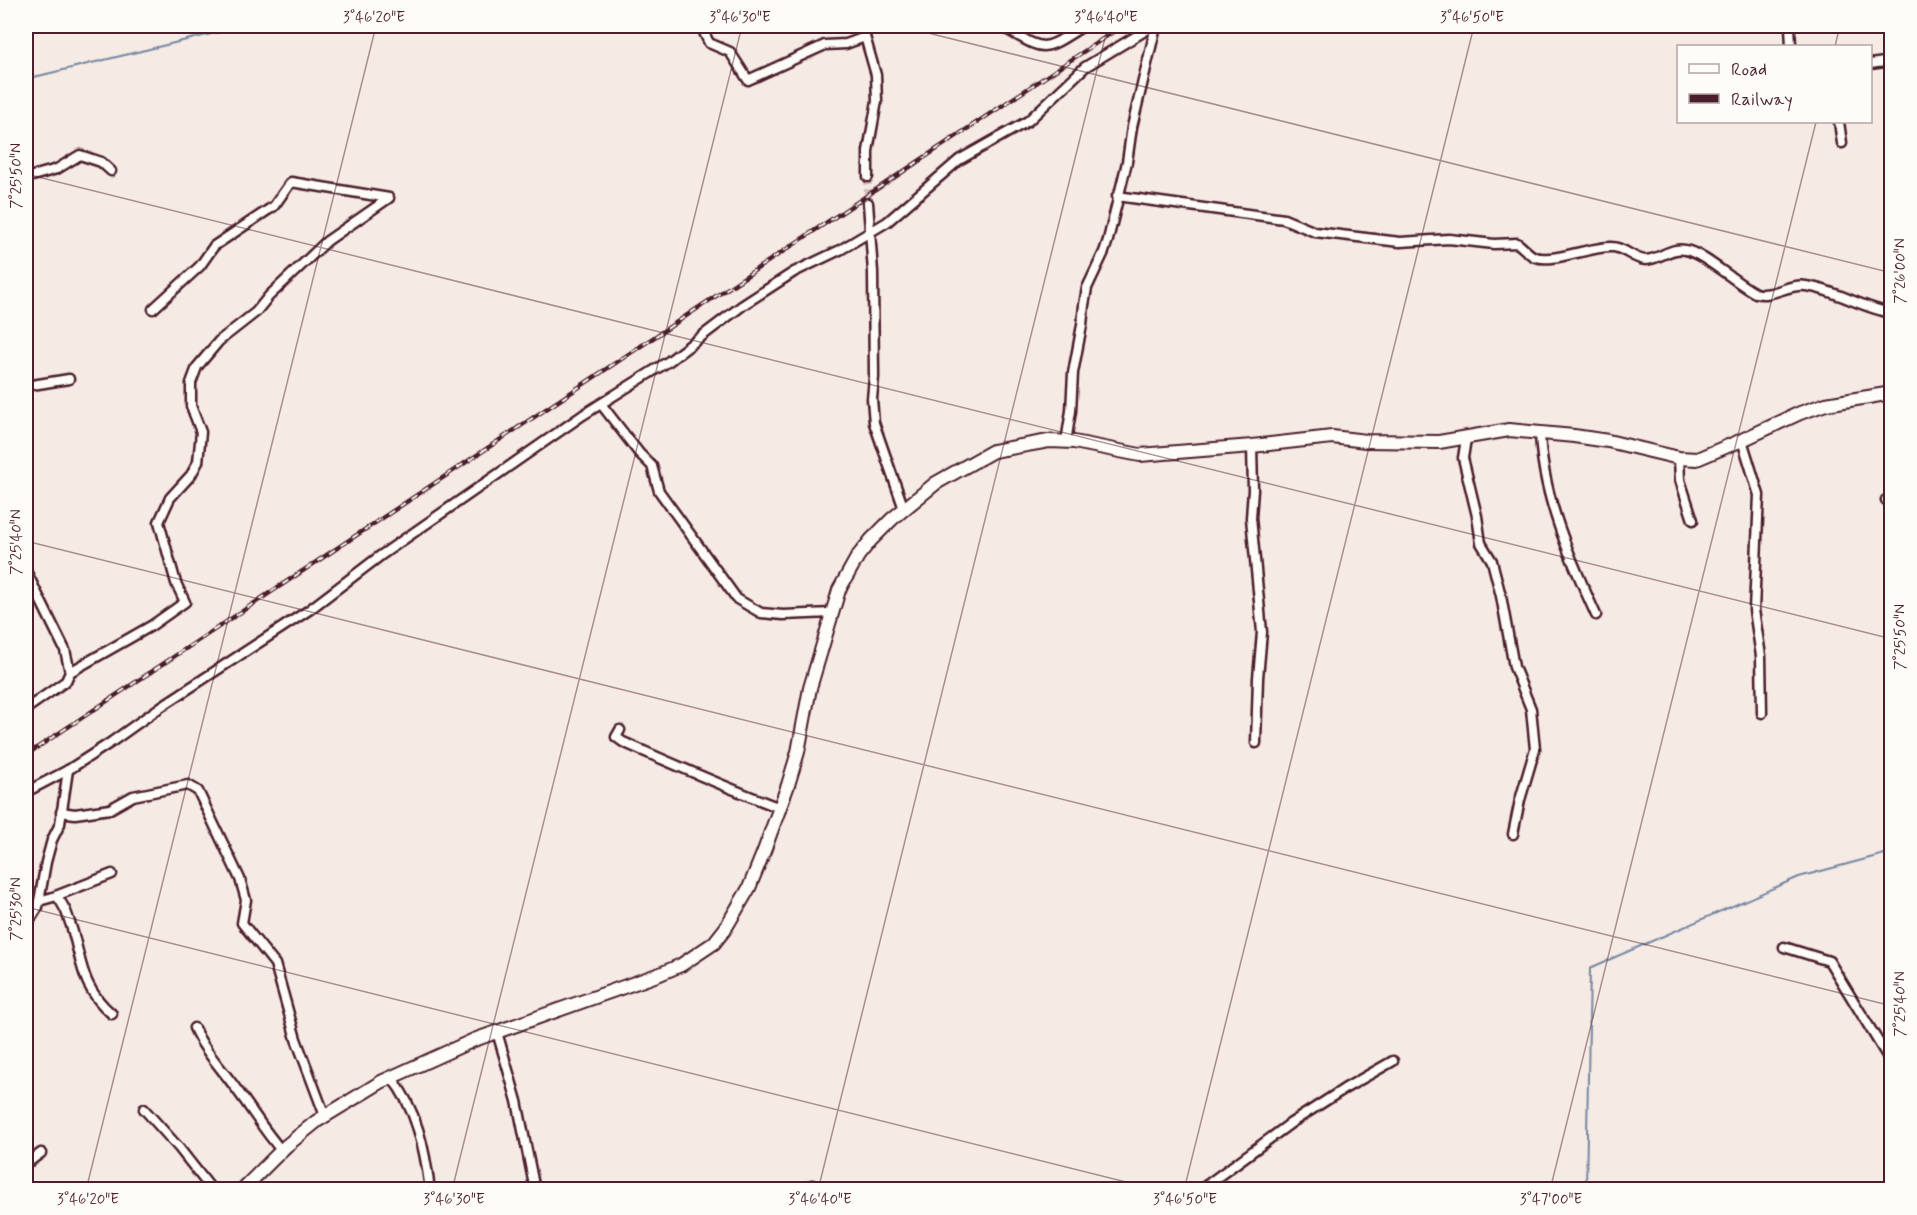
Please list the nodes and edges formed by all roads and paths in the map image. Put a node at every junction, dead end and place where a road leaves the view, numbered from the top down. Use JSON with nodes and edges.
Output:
{"nodes":[{"id":1,"x":701,"y":26,"type":"edge"},
{"id":2,"x":862,"y":26,"type":"edge"},
{"id":3,"x":1001,"y":26,"type":"edge"},
{"id":4,"x":1083,"y":26,"type":"edge"},
{"id":5,"x":1154,"y":26,"type":"edge"},
{"id":6,"x":1790,"y":26,"type":"edge"},
{"id":7,"x":864,"y":37,"type":"junction"},
{"id":8,"x":1791,"y":45,"type":"edge"},
{"id":9,"x":1892,"y":61,"type":"edge"},
{"id":10,"x":1872,"y":64,"type":"edge"},
{"id":11,"x":1839,"y":123,"type":"edge"},
{"id":12,"x":1842,"y":143,"type":"dead end"},
{"id":13,"x":111,"y":171,"type":"dead end"},
{"id":14,"x":868,"y":177,"type":"tunnel mouth"},
{"id":15,"x":26,"y":180,"type":"edge"},
{"id":16,"x":1117,"y":196,"type":"junction"},
{"id":17,"x":868,"y":203,"type":"tunnel mouth"},
{"id":18,"x":870,"y":233,"type":"junction"},
{"id":19,"x":153,"y":309,"type":"dead end"},
{"id":20,"x":1892,"y":313,"type":"edge"},
{"id":21,"x":69,"y":379,"type":"dead end"},
{"id":22,"x":26,"y":386,"type":"edge"},
{"id":23,"x":1892,"y":393,"type":"edge"},
{"id":24,"x":601,"y":404,"type":"junction"},
{"id":25,"x":1540,"y":432,"type":"junction"},
{"id":26,"x":1466,"y":439,"type":"junction"},
{"id":27,"x":1742,"y":440,"type":"junction"},
{"id":28,"x":1066,"y":442,"type":"junction"},
{"id":29,"x":1252,"y":446,"type":"junction"},
{"id":30,"x":1679,"y":458,"type":"junction"},
{"id":31,"x":904,"y":509,"type":"junction"},
{"id":32,"x":1693,"y":520,"type":"dead end"},
{"id":33,"x":26,"y":571,"type":"edge"},
{"id":34,"x":832,"y":613,"type":"junction"},
{"id":35,"x":1596,"y":615,"type":"dead end"},
{"id":36,"x":70,"y":672,"type":"junction"},
{"id":37,"x":26,"y":709,"type":"edge"},
{"id":38,"x":1762,"y":713,"type":"dead end"},
{"id":39,"x":620,"y":730,"type":"dead end"},
{"id":40,"x":1256,"y":743,"type":"dead end"},
{"id":41,"x":68,"y":770,"type":"junction"},
{"id":42,"x":26,"y":792,"type":"edge"},
{"id":43,"x":780,"y":808,"type":"junction"},
{"id":44,"x":61,"y":812,"type":"junction"},
{"id":45,"x":1513,"y":834,"type":"dead end"},
{"id":46,"x":112,"y":874,"type":"dead end"},
{"id":47,"x":57,"y":896,"type":"junction"},
{"id":48,"x":39,"y":901,"type":"junction"},
{"id":49,"x":26,"y":926,"type":"edge"},
{"id":50,"x":1784,"y":947,"type":"dead end"},
{"id":51,"x":112,"y":1014,"type":"dead end"},
{"id":52,"x":194,"y":1028,"type":"dead end"},
{"id":53,"x":497,"y":1032,"type":"junction"},
{"id":54,"x":1393,"y":1061,"type":"dead end"},
{"id":55,"x":1892,"y":1064,"type":"edge"},
{"id":56,"x":392,"y":1077,"type":"junction"},
{"id":57,"x":144,"y":1109,"type":"dead end"},
{"id":58,"x":325,"y":1116,"type":"junction"},
{"id":59,"x":282,"y":1151,"type":"junction"},
{"id":60,"x":41,"y":1153,"type":"dead end"},
{"id":61,"x":26,"y":1164,"type":"edge"},
{"id":62,"x":812,"y":1185,"type":"dead end"},
{"id":63,"x":212,"y":1190,"type":"edge"},
{"id":64,"x":242,"y":1190,"type":"edge"},
{"id":65,"x":430,"y":1190,"type":"edge"},
{"id":66,"x":535,"y":1190,"type":"edge"},
{"id":67,"x":802,"y":1190,"type":"edge"},
{"id":68,"x":1200,"y":1190,"type":"edge"}],
"edges":[{"from":1,"to":7,"type":"street"},
{"from":2,"to":7,"type":"street"},
{"from":3,"to":4,"type":"street"},
{"from":5,"to":16,"type":"street"},
{"from":5,"to":18,"type":"street"},
{"from":6,"to":8,"type":"street"},
{"from":7,"to":14,"type":"street"},
{"from":9,"to":10,"type":"street"},
{"from":11,"to":12,"type":"street"},
{"from":13,"to":15,"type":"street"},
{"from":16,"to":20,"type":"street"},
{"from":16,"to":28,"type":"street"},
{"from":17,"to":18,"type":"street"},
{"from":18,"to":24,"type":"street"},
{"from":18,"to":31,"type":"street"},
{"from":19,"to":36,"type":"street"},
{"from":21,"to":22,"type":"street"},
{"from":23,"to":27,"type":"street"},
{"from":24,"to":34,"type":"street"},
{"from":24,"to":41,"type":"street"},
{"from":25,"to":26,"type":"street"},
{"from":25,"to":30,"type":"street"},
{"from":25,"to":35,"type":"street"},
{"from":26,"to":29,"type":"street"},
{"from":26,"to":45,"type":"street"},
{"from":27,"to":30,"type":"street"},
{"from":27,"to":38,"type":"street"},
{"from":28,"to":29,"type":"street"},
{"from":28,"to":31,"type":"street"},
{"from":29,"to":40,"type":"street"},
{"from":30,"to":32,"type":"street"},
{"from":31,"to":34,"type":"street"},
{"from":33,"to":36,"type":"street"},
{"from":34,"to":43,"type":"street"},
{"from":36,"to":37,"type":"street"},
{"from":39,"to":43,"type":"street"},
{"from":41,"to":42,"type":"street"},
{"from":41,"to":44,"type":"street"},
{"from":43,"to":53,"type":"street"},
{"from":44,"to":48,"type":"street"},
{"from":44,"to":58,"type":"street"},
{"from":46,"to":47,"type":"street"},
{"from":47,"to":48,"type":"street"},
{"from":47,"to":51,"type":"street"},
{"from":48,"to":49,"type":"street"},
{"from":50,"to":55,"type":"street"},
{"from":52,"to":59,"type":"street"},
{"from":53,"to":56,"type":"street"},
{"from":53,"to":66,"type":"street"},
{"from":54,"to":68,"type":"street"},
{"from":56,"to":58,"type":"street"},
{"from":56,"to":65,"type":"street"},
{"from":57,"to":63,"type":"street"},
{"from":58,"to":59,"type":"street"},
{"from":59,"to":64,"type":"street"},
{"from":60,"to":61,"type":"street"},
{"from":62,"to":67,"type":"street"}]}
